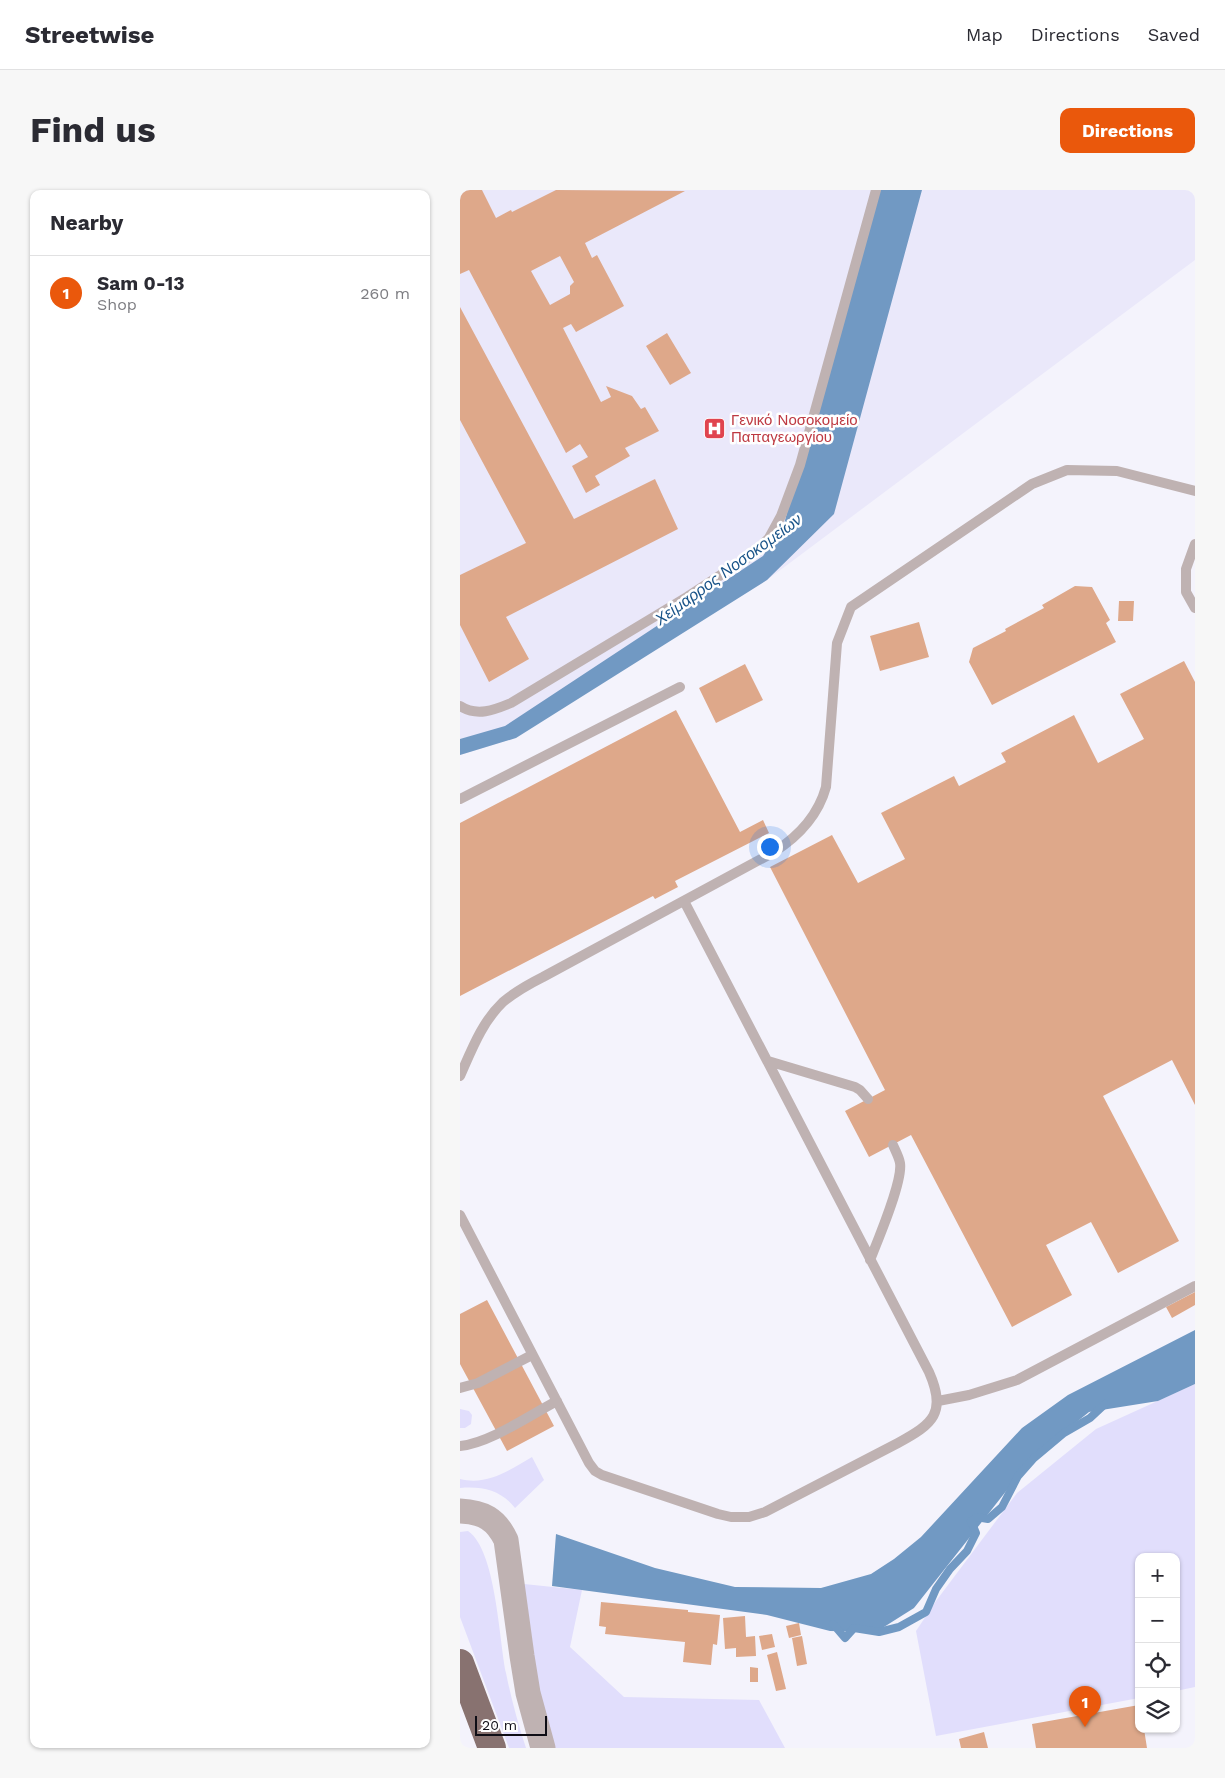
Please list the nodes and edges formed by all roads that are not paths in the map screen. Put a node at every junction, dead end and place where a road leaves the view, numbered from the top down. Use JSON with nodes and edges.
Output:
{"nodes":[{"id":1,"x":876,"y":190,"type":"edge"},
{"id":2,"x":1195,"y":491,"type":"edge"},
{"id":3,"x":1195,"y":544,"type":"edge"},
{"id":4,"x":1195,"y":608,"type":"edge"},
{"id":5,"x":680,"y":687,"type":"dead end"},
{"id":6,"x":460,"y":706,"type":"edge"},
{"id":7,"x":460,"y":799,"type":"edge"},
{"id":8,"x":684,"y":902,"type":"junction"},
{"id":9,"x":768,"y":1061,"type":"junction"},
{"id":10,"x":460,"y":1076,"type":"edge"},
{"id":11,"x":868,"y":1099,"type":"dead end"},
{"id":12,"x":893,"y":1145,"type":"dead end"},
{"id":13,"x":460,"y":1215,"type":"edge"},
{"id":14,"x":870,"y":1260,"type":"junction"},
{"id":15,"x":1195,"y":1286,"type":"edge"},
{"id":16,"x":532,"y":1356,"type":"junction"},
{"id":17,"x":460,"y":1388,"type":"edge"},
{"id":18,"x":557,"y":1401,"type":"junction"},
{"id":19,"x":938,"y":1401,"type":"junction"},
{"id":20,"x":460,"y":1446,"type":"edge"},
{"id":21,"x":460,"y":1511,"type":"edge"},
{"id":22,"x":460,"y":1663,"type":"edge"},
{"id":23,"x":492,"y":1748,"type":"edge"},
{"id":24,"x":543,"y":1748,"type":"edge"}],
"edges":[{"from":1,"to":6,"type":"lane"},
{"from":2,"to":8,"type":"lane"},
{"from":3,"to":4,"type":"lane"},
{"from":5,"to":7,"type":"lane"},
{"from":8,"to":9,"type":"lane"},
{"from":8,"to":10,"type":"lane"},
{"from":9,"to":11,"type":"lane"},
{"from":9,"to":14,"type":"lane"},
{"from":12,"to":14,"type":"lane"},
{"from":13,"to":16,"type":"lane"},
{"from":14,"to":19,"type":"lane"},
{"from":15,"to":19,"type":"lane"},
{"from":16,"to":17,"type":"lane"},
{"from":16,"to":18,"type":"lane"},
{"from":18,"to":19,"type":"lane"},
{"from":18,"to":20,"type":"lane"},
{"from":21,"to":24,"type":"street"},
{"from":22,"to":23,"type":"highway"}]}
